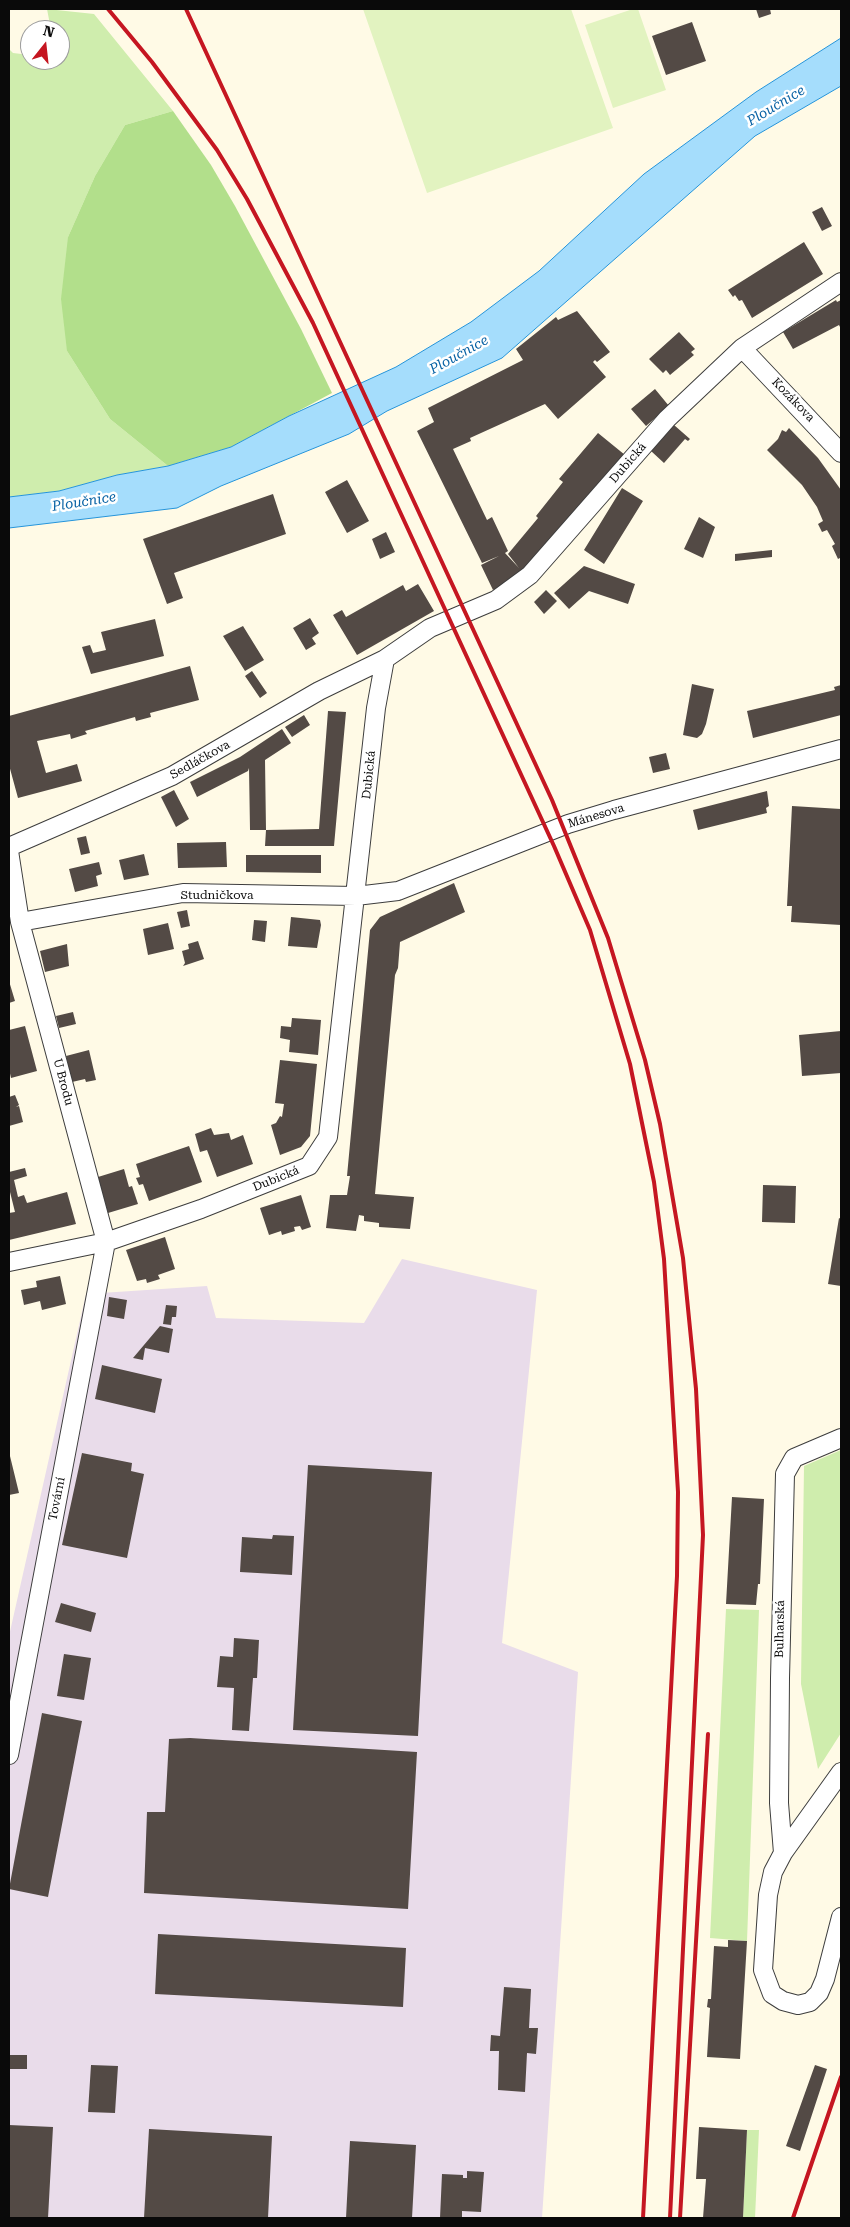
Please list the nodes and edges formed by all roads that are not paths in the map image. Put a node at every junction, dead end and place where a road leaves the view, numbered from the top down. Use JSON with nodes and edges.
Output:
{"nodes":[{"id":1,"x":841,"y":282,"type":"edge"},
{"id":2,"x":742,"y":348,"type":"junction"},
{"id":3,"x":841,"y":453,"type":"edge"},
{"id":4,"x":385,"y":659,"type":"junction"},
{"id":5,"x":841,"y":749,"type":"edge"},
{"id":6,"x":9,"y":847,"type":"edge"},
{"id":7,"x":9,"y":851,"type":"edge"},
{"id":8,"x":356,"y":896,"type":"junction"},
{"id":9,"x":20,"y":922,"type":"junction"},
{"id":10,"x":106,"y":1242,"type":"junction"},
{"id":11,"x":9,"y":1262,"type":"edge"},
{"id":12,"x":841,"y":1438,"type":"edge"},
{"id":13,"x":9,"y":1755,"type":"edge"},
{"id":14,"x":841,"y":1772,"type":"edge"},
{"id":15,"x":783,"y":1853,"type":"junction"},
{"id":16,"x":841,"y":1917,"type":"edge"}],
"edges":[{"from":1,"to":2,"type":"street","name":"Dubická"},
{"from":2,"to":3,"type":"street","name":"Kozákova"},
{"from":2,"to":4,"type":"street","name":"Dubická"},
{"from":4,"to":6,"type":"street","name":"Sedláčkova"},
{"from":4,"to":8,"type":"street","name":"Dubická"},
{"from":5,"to":8,"type":"street","name":"Mánesova"},
{"from":7,"to":9,"type":"street"},
{"from":8,"to":9,"type":"street","name":"Studničkova"},
{"from":8,"to":10,"type":"street","name":"Dubická"},
{"from":9,"to":10,"type":"street","name":"U Brodu"},
{"from":10,"to":11,"type":"street","name":"Dubická"},
{"from":10,"to":13,"type":"street","name":"Tovární"},
{"from":12,"to":15,"type":"street","name":"Bulharská"},
{"from":14,"to":15,"type":"street"},
{"from":15,"to":16,"type":"street"}]}
